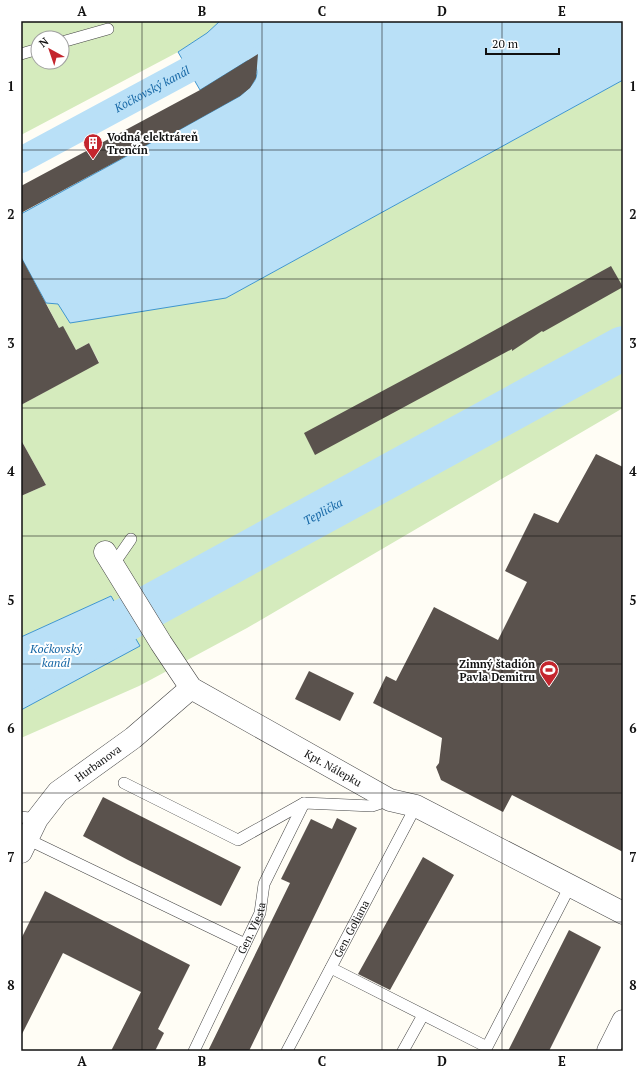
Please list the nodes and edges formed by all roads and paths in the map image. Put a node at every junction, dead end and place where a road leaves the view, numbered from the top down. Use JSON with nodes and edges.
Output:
{"nodes":[{"id":1,"x":108,"y":29,"type":"dead end"},
{"id":2,"x":70,"y":40,"type":"edge"},
{"id":3,"x":131,"y":539,"type":"dead end"},
{"id":4,"x":114,"y":566,"type":"joint"},
{"id":5,"x":191,"y":688,"type":"junction"},
{"id":6,"x":124,"y":783,"type":"dead end"},
{"id":7,"x":390,"y":800,"type":"junction"},
{"id":8,"x":304,"y":803,"type":"junction"},
{"id":9,"x":416,"y":806,"type":"junction"},
{"id":10,"x":29,"y":818,"type":"edge"},
{"id":11,"x":24,"y":846,"type":"edge"},
{"id":12,"x":570,"y":886,"type":"junction"},
{"id":13,"x":623,"y":913,"type":"edge"},
{"id":14,"x":245,"y":944,"type":"junction"},
{"id":15,"x":331,"y":968,"type":"junction"},
{"id":16,"x":423,"y":1014,"type":"junction"},
{"id":17,"x":623,"y":1021,"type":"edge"},
{"id":18,"x":491,"y":1049,"type":"edge"},
{"id":19,"x":194,"y":1051,"type":"edge"},
{"id":20,"x":287,"y":1051,"type":"edge"},
{"id":21,"x":403,"y":1051,"type":"edge"},
{"id":22,"x":608,"y":1051,"type":"edge"}],
"edges":[{"from":1,"to":2,"type":"lane"},
{"from":3,"to":4,"type":"lane"},
{"from":4,"to":5,"type":"street","name":"Kpt. Nálepku"},
{"from":5,"to":7,"type":"street","name":"Kpt. Nálepku"},
{"from":5,"to":10,"type":"street","name":"Hurbanova"},
{"from":6,"to":8,"type":"lane"},
{"from":7,"to":8,"type":"lane"},
{"from":7,"to":9,"type":"street","name":"Kpt. Nálepku"},
{"from":8,"to":14,"type":"lane","name":"Gen. Viesta"},
{"from":9,"to":12,"type":"street","name":"Kpt. Nálepku"},
{"from":9,"to":15,"type":"lane","name":"Gen. Goliana"},
{"from":10,"to":11,"type":"street","name":"Hurbanova"},
{"from":11,"to":14,"type":"lane"},
{"from":12,"to":13,"type":"street","name":"Kpt. Nálepku"},
{"from":12,"to":18,"type":"lane"},
{"from":14,"to":19,"type":"lane","name":"Gen. Viesta"},
{"from":15,"to":16,"type":"lane"},
{"from":15,"to":20,"type":"lane","name":"Gen. Goliana"},
{"from":16,"to":18,"type":"lane"},
{"from":16,"to":21,"type":"lane"},
{"from":17,"to":22,"type":"street"}]}
